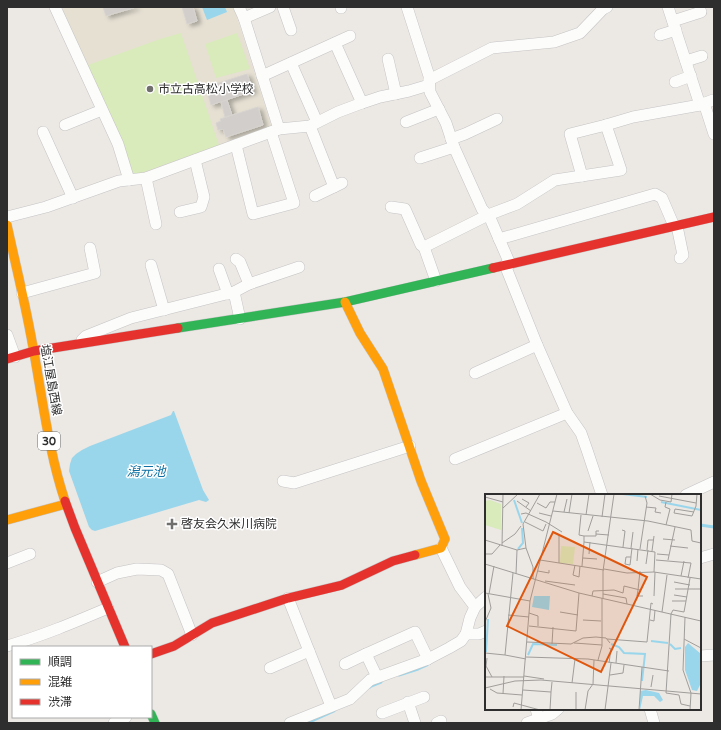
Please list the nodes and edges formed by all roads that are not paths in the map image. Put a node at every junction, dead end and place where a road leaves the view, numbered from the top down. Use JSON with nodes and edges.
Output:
{"nodes":[{"id":1,"x":55,"y":7,"type":"edge"},
{"id":2,"x":239,"y":7,"type":"edge"},
{"id":3,"x":270,"y":7,"type":"edge"},
{"id":4,"x":283,"y":7,"type":"edge"},
{"id":5,"x":407,"y":7,"type":"edge"},
{"id":6,"x":608,"y":7,"type":"edge"},
{"id":7,"x":668,"y":7,"type":"edge"},
{"id":8,"x":701,"y":12,"type":"dead end"},
{"id":9,"x":244,"y":18,"type":"junction"},
{"id":10,"x":674,"y":25,"type":"junction"},
{"id":11,"x":291,"y":30,"type":"dead end"},
{"id":12,"x":660,"y":35,"type":"dead end"},
{"id":13,"x":350,"y":36,"type":"dead end"},
{"id":14,"x":335,"y":43,"type":"junction"},
{"id":15,"x":702,"y":56,"type":"dead end"},
{"id":16,"x":388,"y":59,"type":"dead end"},
{"id":17,"x":686,"y":61,"type":"junction"},
{"id":18,"x":292,"y":63,"type":"junction"},
{"id":19,"x":262,"y":76,"type":"junction"},
{"id":20,"x":691,"y":76,"type":"junction"},
{"id":21,"x":675,"y":82,"type":"dead end"},
{"id":22,"x":429,"y":83,"type":"junction"},
{"id":23,"x":396,"y":94,"type":"junction"},
{"id":24,"x":362,"y":103,"type":"junction"},
{"id":25,"x":706,"y":103,"type":"edge"},
{"id":26,"x":439,"y":109,"type":"junction"},
{"id":27,"x":102,"y":110,"type":"junction"},
{"id":28,"x":497,"y":119,"type":"dead end"},
{"id":29,"x":406,"y":122,"type":"dead end"},
{"id":30,"x":314,"y":124,"type":"junction"},
{"id":31,"x":606,"y":124,"type":"junction"},
{"id":32,"x":65,"y":125,"type":"dead end"},
{"id":33,"x":275,"y":130,"type":"junction"},
{"id":34,"x":43,"y":132,"type":"dead end"},
{"id":35,"x":714,"y":134,"type":"edge"},
{"id":36,"x":452,"y":143,"type":"junction"},
{"id":37,"x":236,"y":145,"type":"junction"},
{"id":38,"x":420,"y":158,"type":"dead end"},
{"id":39,"x":195,"y":160,"type":"junction"},
{"id":40,"x":582,"y":176,"type":"junction"},
{"id":41,"x":146,"y":178,"type":"junction"},
{"id":42,"x":129,"y":180,"type":"junction"},
{"id":43,"x":314,"y":196,"type":"dead end"},
{"id":44,"x":73,"y":198,"type":"junction"},
{"id":45,"x":391,"y":207,"type":"dead end"},
{"id":46,"x":180,"y":212,"type":"dead end"},
{"id":47,"x":488,"y":215,"type":"junction"},
{"id":48,"x":7,"y":217,"type":"edge"},
{"id":49,"x":714,"y":217,"type":"edge"},
{"id":50,"x":156,"y":224,"type":"dead end"},
{"id":51,"x":7,"y":225,"type":"edge"},
{"id":52,"x":675,"y":226,"type":"junction"},
{"id":53,"x":499,"y":239,"type":"junction"},
{"id":54,"x":424,"y":247,"type":"junction"},
{"id":55,"x":90,"y":248,"type":"dead end"},
{"id":56,"x":680,"y":258,"type":"dead end"},
{"id":57,"x":236,"y":259,"type":"dead end"},
{"id":58,"x":151,"y":265,"type":"dead end"},
{"id":59,"x":507,"y":265,"type":"junction"},
{"id":60,"x":299,"y":267,"type":"dead end"},
{"id":61,"x":219,"y":269,"type":"dead end"},
{"id":62,"x":436,"y":281,"type":"junction"},
{"id":63,"x":249,"y":284,"type":"junction"},
{"id":64,"x":22,"y":293,"type":"junction"},
{"id":65,"x":231,"y":293,"type":"junction"},
{"id":66,"x":345,"y":302,"type":"junction"},
{"id":67,"x":164,"y":310,"type":"junction"},
{"id":68,"x":240,"y":318,"type":"junction"},
{"id":69,"x":7,"y":335,"type":"edge"},
{"id":70,"x":76,"y":344,"type":"junction"},
{"id":71,"x":537,"y":345,"type":"junction"},
{"id":72,"x":34,"y":351,"type":"junction"},
{"id":73,"x":11,"y":358,"type":"edge"},
{"id":74,"x":474,"y":373,"type":"dead end"},
{"id":75,"x":567,"y":413,"type":"junction"},
{"id":76,"x":410,"y":446,"type":"junction"},
{"id":77,"x":455,"y":459,"type":"dead end"},
{"id":78,"x":284,"y":481,"type":"dead end"},
{"id":79,"x":714,"y":482,"type":"edge"},
{"id":80,"x":602,"y":494,"type":"edge"},
{"id":81,"x":688,"y":494,"type":"edge"},
{"id":82,"x":66,"y":504,"type":"junction"},
{"id":83,"x":7,"y":520,"type":"edge"},
{"id":84,"x":441,"y":548,"type":"junction"},
{"id":85,"x":30,"y":554,"type":"dead end"},
{"id":86,"x":714,"y":554,"type":"edge"},
{"id":87,"x":701,"y":558,"type":"edge"},
{"id":88,"x":7,"y":563,"type":"edge"},
{"id":89,"x":97,"y":582,"type":"junction"},
{"id":90,"x":288,"y":598,"type":"junction"},
{"id":91,"x":485,"y":598,"type":"edge"},
{"id":92,"x":475,"y":607,"type":"junction"},
{"id":93,"x":108,"y":608,"type":"junction"},
{"id":94,"x":485,"y":631,"type":"edge"},
{"id":95,"x":466,"y":634,"type":"junction"},
{"id":96,"x":192,"y":635,"type":"junction"},
{"id":97,"x":7,"y":646,"type":"edge"},
{"id":98,"x":125,"y":646,"type":"edge"},
{"id":99,"x":309,"y":651,"type":"junction"},
{"id":100,"x":152,"y":654,"type":"edge"},
{"id":101,"x":366,"y":654,"type":"junction"},
{"id":102,"x":714,"y":655,"type":"edge"},
{"id":103,"x":701,"y":656,"type":"edge"},
{"id":104,"x":428,"y":658,"type":"junction"},
{"id":105,"x":345,"y":664,"type":"dead end"},
{"id":106,"x":270,"y":668,"type":"dead end"},
{"id":107,"x":377,"y":677,"type":"junction"},
{"id":108,"x":424,"y":697,"type":"dead end"},
{"id":109,"x":408,"y":702,"type":"junction"},
{"id":110,"x":331,"y":706,"type":"junction"},
{"id":111,"x":557,"y":710,"type":"edge"},
{"id":112,"x":650,"y":710,"type":"edge"},
{"id":113,"x":382,"y":713,"type":"dead end"},
{"id":114,"x":537,"y":714,"type":"edge"},
{"id":115,"x":124,"y":718,"type":"edge"},
{"id":116,"x":114,"y":723,"type":"edge"},
{"id":117,"x":290,"y":723,"type":"edge"},
{"id":118,"x":415,"y":723,"type":"edge"},
{"id":119,"x":527,"y":723,"type":"edge"},
{"id":120,"x":654,"y":723,"type":"edge"}],
"edges":[{"from":1,"to":27,"type":"street"},
{"from":2,"to":9,"type":"street"},
{"from":3,"to":9,"type":"street"},
{"from":4,"to":11,"type":"street"},
{"from":5,"to":22,"type":"street"},
{"from":6,"to":22,"type":"street"},
{"from":7,"to":10,"type":"street"},
{"from":8,"to":10,"type":"street"},
{"from":9,"to":19,"type":"street"},
{"from":10,"to":12,"type":"street"},
{"from":10,"to":17,"type":"street"},
{"from":13,"to":14,"type":"street"},
{"from":14,"to":18,"type":"street"},
{"from":14,"to":24,"type":"street"},
{"from":15,"to":17,"type":"street"},
{"from":16,"to":23,"type":"street"},
{"from":17,"to":20,"type":"street"},
{"from":18,"to":19,"type":"street"},
{"from":18,"to":30,"type":"street"},
{"from":19,"to":33,"type":"street"},
{"from":20,"to":21,"type":"street"},
{"from":20,"to":25,"type":"street"},
{"from":22,"to":23,"type":"street"},
{"from":22,"to":26,"type":"street"},
{"from":23,"to":24,"type":"street"},
{"from":24,"to":30,"type":"street"},
{"from":25,"to":31,"type":"street"},
{"from":25,"to":35,"type":"street"},
{"from":26,"to":29,"type":"street"},
{"from":26,"to":36,"type":"street"},
{"from":27,"to":32,"type":"street"},
{"from":27,"to":42,"type":"street"},
{"from":28,"to":36,"type":"street"},
{"from":30,"to":33,"type":"street"},
{"from":30,"to":43,"type":"street"},
{"from":31,"to":40,"type":"street"},
{"from":31,"to":40,"type":"street"},
{"from":33,"to":37,"type":"street"},
{"from":33,"to":37,"type":"street"},
{"from":34,"to":44,"type":"street"},
{"from":36,"to":38,"type":"street"},
{"from":36,"to":47,"type":"street"},
{"from":37,"to":39,"type":"street"},
{"from":39,"to":41,"type":"street"},
{"from":39,"to":46,"type":"street"},
{"from":40,"to":47,"type":"street"},
{"from":41,"to":42,"type":"street"},
{"from":41,"to":50,"type":"street"},
{"from":42,"to":44,"type":"street"},
{"from":44,"to":48,"type":"street"},
{"from":45,"to":54,"type":"street"},
{"from":47,"to":53,"type":"street"},
{"from":47,"to":54,"type":"street"},
{"from":49,"to":52,"type":"street"},
{"from":51,"to":64,"type":"street","name":"塩江屋島西線","number":"30"},
{"from":52,"to":53,"type":"street"},
{"from":52,"to":56,"type":"street"},
{"from":52,"to":59,"type":"street"},
{"from":53,"to":59,"type":"street"},
{"from":54,"to":62,"type":"street"},
{"from":55,"to":64,"type":"street"},
{"from":57,"to":63,"type":"street"},
{"from":58,"to":67,"type":"street"},
{"from":59,"to":62,"type":"street"},
{"from":59,"to":71,"type":"street"},
{"from":60,"to":63,"type":"street"},
{"from":61,"to":65,"type":"street"},
{"from":62,"to":66,"type":"street"},
{"from":63,"to":65,"type":"street"},
{"from":64,"to":72,"type":"street","name":"塩江屋島西線","number":"30"},
{"from":65,"to":67,"type":"street"},
{"from":65,"to":68,"type":"street"},
{"from":66,"to":68,"type":"street"},
{"from":66,"to":76,"type":"street"},
{"from":67,"to":70,"type":"street"},
{"from":68,"to":70,"type":"street"},
{"from":69,"to":73,"type":"street"},
{"from":70,"to":72,"type":"street"},
{"from":71,"to":74,"type":"street"},
{"from":71,"to":75,"type":"street"},
{"from":72,"to":73,"type":"street"},
{"from":72,"to":82,"type":"street","name":"塩江屋島西線","number":"30"},
{"from":75,"to":77,"type":"street"},
{"from":75,"to":80,"type":"street"},
{"from":76,"to":78,"type":"street"},
{"from":76,"to":84,"type":"street"},
{"from":79,"to":81,"type":"street"},
{"from":82,"to":83,"type":"street"},
{"from":82,"to":89,"type":"street","name":"塩江屋島西線","number":"30"},
{"from":84,"to":90,"type":"street"},
{"from":84,"to":92,"type":"street"},
{"from":85,"to":88,"type":"street"},
{"from":86,"to":87,"type":"street"},
{"from":89,"to":93,"type":"street","name":"塩江屋島西線","number":"30"},
{"from":89,"to":96,"type":"street"},
{"from":90,"to":96,"type":"street"},
{"from":90,"to":99,"type":"street"},
{"from":91,"to":92,"type":"street"},
{"from":92,"to":95,"type":"street"},
{"from":93,"to":97,"type":"street"},
{"from":93,"to":98,"type":"street","name":"塩江屋島西線","number":"30"},
{"from":94,"to":95,"type":"street"},
{"from":95,"to":104,"type":"street"},
{"from":96,"to":100,"type":"street"},
{"from":99,"to":106,"type":"street"},
{"from":99,"to":110,"type":"street"},
{"from":101,"to":104,"type":"street"},
{"from":101,"to":105,"type":"street"},
{"from":101,"to":107,"type":"street"},
{"from":102,"to":103,"type":"street"},
{"from":104,"to":107,"type":"street"},
{"from":107,"to":110,"type":"street"},
{"from":108,"to":109,"type":"street"},
{"from":109,"to":113,"type":"street"},
{"from":109,"to":118,"type":"street"},
{"from":110,"to":117,"type":"street"},
{"from":111,"to":114,"type":"street"},
{"from":112,"to":120,"type":"street"},
{"from":114,"to":119,"type":"street"},
{"from":115,"to":116,"type":"street"}]}
